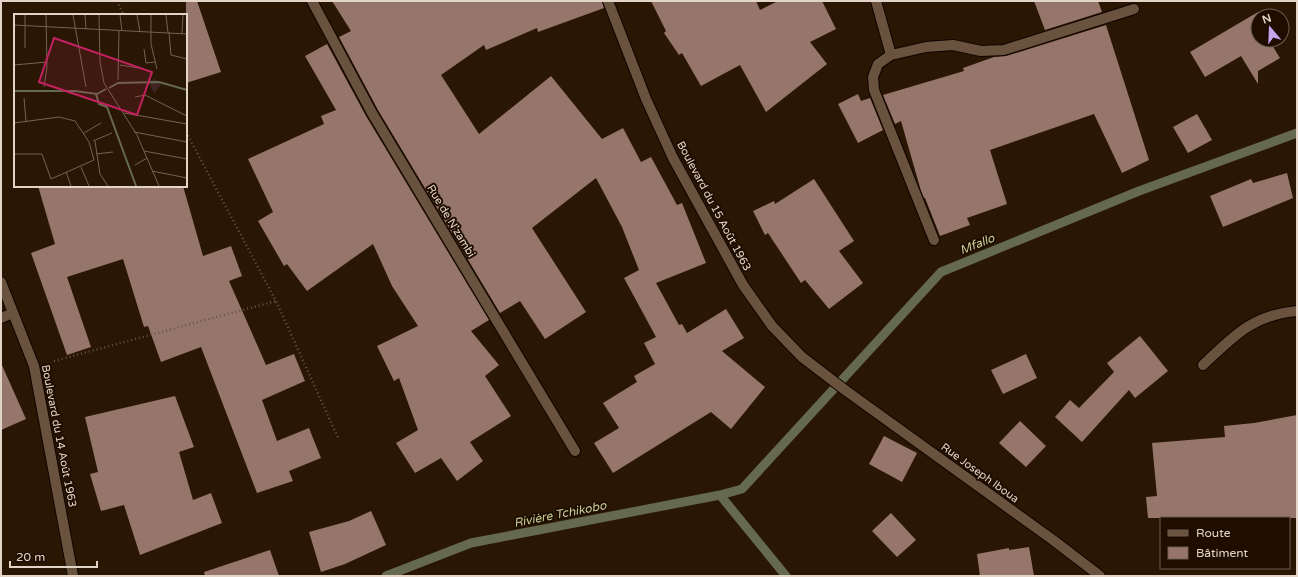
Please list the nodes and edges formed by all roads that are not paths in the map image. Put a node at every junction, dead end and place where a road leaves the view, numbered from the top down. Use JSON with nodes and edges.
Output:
{"nodes":[{"id":1,"x":312,"y":1,"type":"edge"},
{"id":2,"x":608,"y":1,"type":"edge"},
{"id":3,"x":876,"y":1,"type":"edge"},
{"id":4,"x":1134,"y":9,"type":"dead end"},
{"id":5,"x":891,"y":55,"type":"junction"},
{"id":6,"x":934,"y":240,"type":"dead end"},
{"id":7,"x":1,"y":282,"type":"edge"},
{"id":8,"x":13,"y":312,"type":"junction"},
{"id":9,"x":1297,"y":312,"type":"edge"},
{"id":10,"x":1,"y":318,"type":"edge"},
{"id":11,"x":1203,"y":365,"type":"dead end"},
{"id":12,"x":845,"y":390,"type":"joint"},
{"id":13,"x":575,"y":451,"type":"dead end"},
{"id":14,"x":73,"y":576,"type":"edge"},
{"id":15,"x":1100,"y":576,"type":"edge"}],
"edges":[{"from":1,"to":13,"type":"street","name":"Rue de N'zambi"},
{"from":2,"to":12,"type":"street","name":"Boulevard du 15 Août 1963"},
{"from":3,"to":5,"type":"street"},
{"from":4,"to":5,"type":"street"},
{"from":5,"to":6,"type":"street"},
{"from":7,"to":8,"type":"street","name":"Boulevard du 14 Août 1963"},
{"from":8,"to":10,"type":"street"},
{"from":8,"to":14,"type":"street","name":"Boulevard du 14 Août 1963"},
{"from":9,"to":11,"type":"street"},
{"from":12,"to":15,"type":"street","name":"Rue Joseph Iboua"}]}
